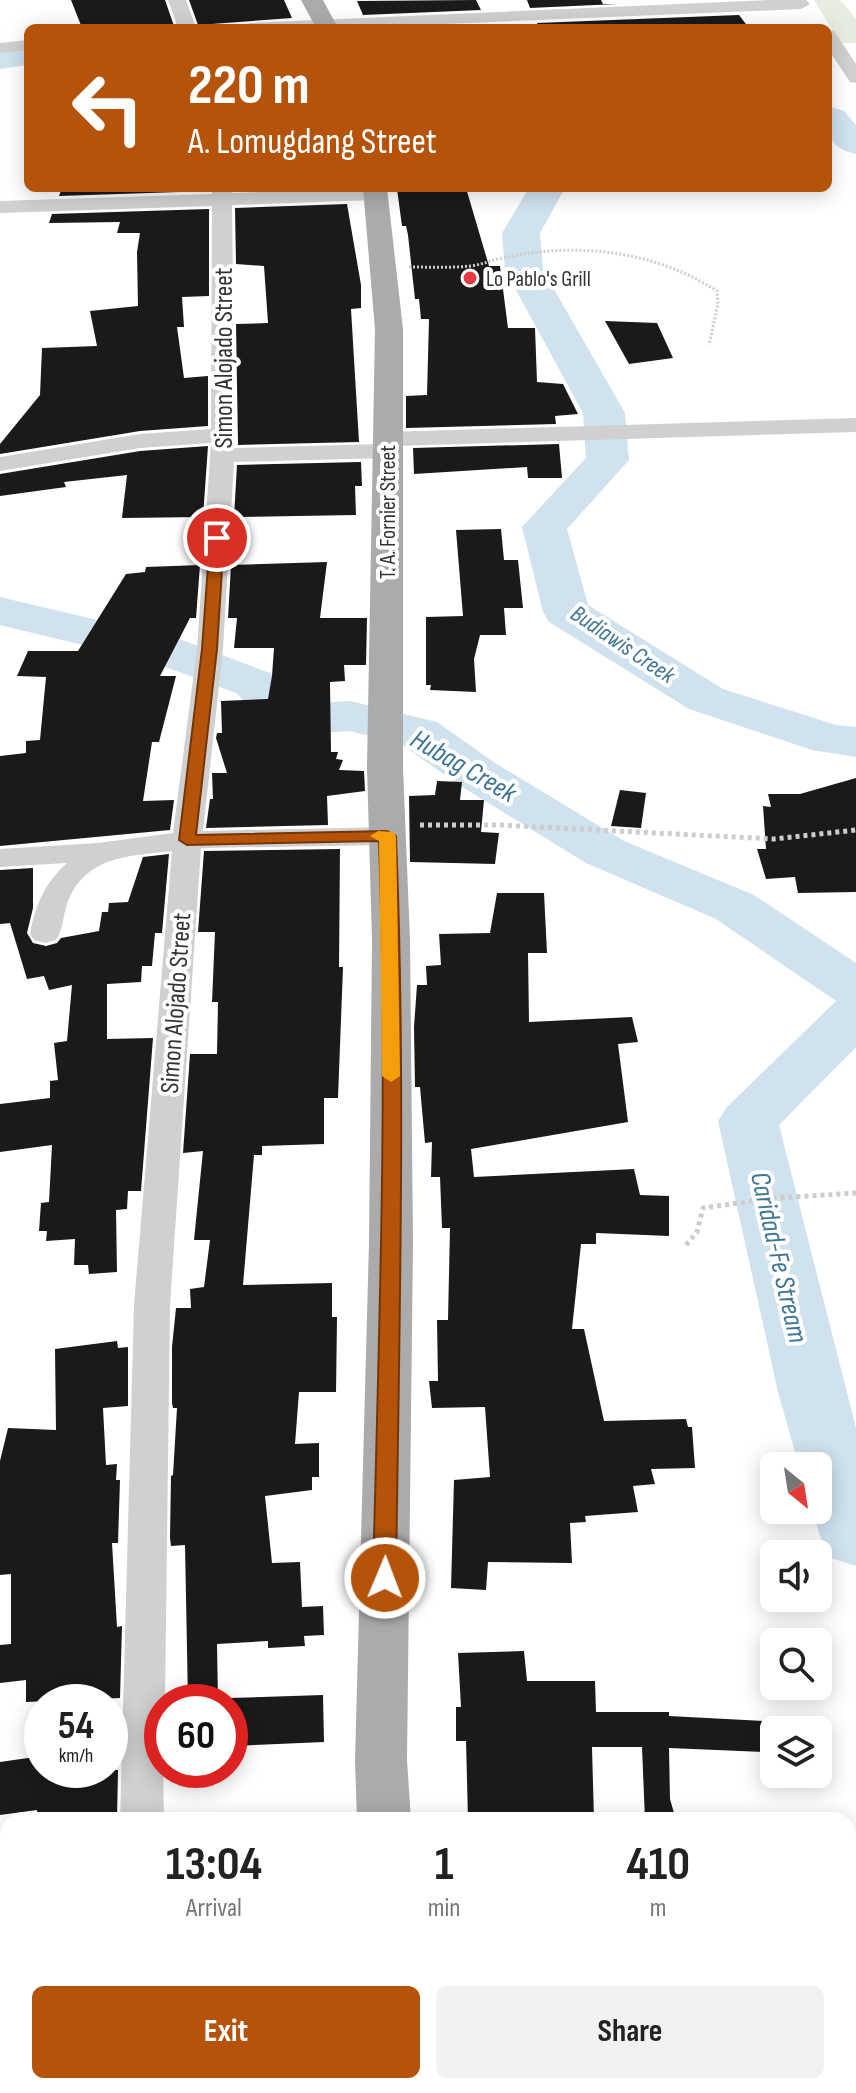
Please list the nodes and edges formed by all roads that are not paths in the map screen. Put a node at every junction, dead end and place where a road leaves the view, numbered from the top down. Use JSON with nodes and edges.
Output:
{"nodes":[{"id":1,"x":177,"y":0,"type":"edge"},
{"id":2,"x":312,"y":0,"type":"edge"},
{"id":3,"x":800,"y":2,"type":"edge"},
{"id":4,"x":488,"y":7,"type":"edge"},
{"id":5,"x":186,"y":24,"type":"edge"},
{"id":6,"x":325,"y":24,"type":"edge"},
{"id":7,"x":335,"y":24,"type":"edge"},
{"id":8,"x":819,"y":24,"type":"edge"},
{"id":9,"x":832,"y":41,"type":"edge"},
{"id":10,"x":24,"y":45,"type":"edge"},
{"id":11,"x":0,"y":48,"type":"edge"},
{"id":12,"x":856,"y":78,"type":"edge"},
{"id":13,"x":325,"y":192,"type":"edge"},
{"id":14,"x":376,"y":192,"type":"edge"},
{"id":15,"x":223,"y":194,"type":"edge"},
{"id":16,"x":0,"y":207,"type":"edge"},
{"id":17,"x":856,"y":425,"type":"edge"},
{"id":18,"x":223,"y":445,"type":"junction"},
{"id":19,"x":388,"y":445,"type":"junction"},
{"id":20,"x":0,"y":464,"type":"edge"},
{"id":21,"x":387,"y":830,"type":"junction"},
{"id":22,"x":187,"y":840,"type":"junction"},
{"id":23,"x":98,"y":852,"type":"junction"},
{"id":24,"x":0,"y":858,"type":"edge"},
{"id":25,"x":45,"y":934,"type":"dead end"},
{"id":26,"x":142,"y":1812,"type":"edge"},
{"id":27,"x":384,"y":1812,"type":"edge"}],
"edges":[{"from":1,"to":5,"type":"street"},
{"from":2,"to":6,"type":"main road"},
{"from":3,"to":4,"type":"street"},
{"from":3,"to":8,"type":"street"},
{"from":4,"to":7,"type":"street"},
{"from":9,"to":12,"type":"street"},
{"from":10,"to":11,"type":"street"},
{"from":13,"to":15,"type":"street"},
{"from":14,"to":19,"type":"main road","name":"T. A. Fornier Street"},
{"from":15,"to":16,"type":"street"},
{"from":15,"to":18,"type":"street","name":"Simon Alojado Street"},
{"from":17,"to":19,"type":"street"},
{"from":18,"to":19,"type":"street"},
{"from":18,"to":20,"type":"street"},
{"from":18,"to":22,"type":"street","name":"Simon Alojado Street"},
{"from":19,"to":21,"type":"main road","name":"T. A. Fornier Street"},
{"from":21,"to":22,"type":"street"},
{"from":21,"to":27,"type":"main road","name":"T. A. Fornier Street"},
{"from":22,"to":23,"type":"street"},
{"from":22,"to":26,"type":"street","name":"Simon Alojado Street"},
{"from":23,"to":24,"type":"street"},
{"from":23,"to":25,"type":"street"}]}
